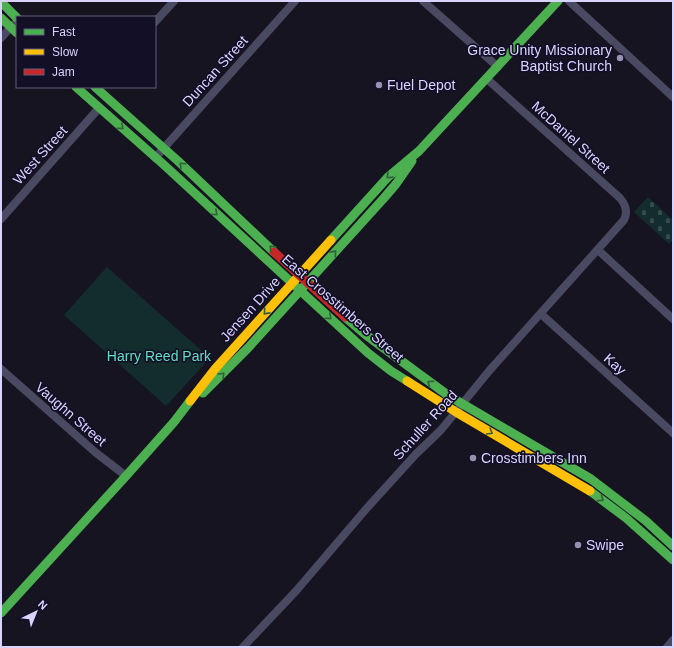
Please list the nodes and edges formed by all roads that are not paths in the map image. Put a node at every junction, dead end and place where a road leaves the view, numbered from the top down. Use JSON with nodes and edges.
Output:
{"nodes":[{"id":1,"x":174,"y":1,"type":"edge"},
{"id":2,"x":295,"y":1,"type":"edge"},
{"id":3,"x":423,"y":1,"type":"edge"},
{"id":4,"x":558,"y":1,"type":"edge"},
{"id":5,"x":569,"y":1,"type":"edge"},
{"id":6,"x":1,"y":2,"type":"edge"},
{"id":7,"x":1,"y":18,"type":"edge"},
{"id":8,"x":16,"y":18,"type":"edge"},
{"id":9,"x":156,"y":21,"type":"edge"},
{"id":10,"x":14,"y":30,"type":"edge"},
{"id":11,"x":1,"y":38,"type":"edge"},
{"id":12,"x":498,"y":67,"type":"junction"},
{"id":13,"x":487,"y":79,"type":"junction"},
{"id":14,"x":77,"y":88,"type":"edge"},
{"id":15,"x":95,"y":88,"type":"edge"},
{"id":16,"x":97,"y":88,"type":"edge"},
{"id":17,"x":88,"y":97,"type":"junction"},
{"id":18,"x":673,"y":97,"type":"edge"},
{"id":19,"x":99,"y":108,"type":"junction"},
{"id":20,"x":164,"y":149,"type":"junction"},
{"id":21,"x":419,"y":151,"type":"junction"},
{"id":22,"x":156,"y":158,"type":"junction"},
{"id":23,"x":376,"y":190,"type":"junction"},
{"id":24,"x":211,"y":192,"type":"junction"},
{"id":25,"x":384,"y":198,"type":"junction"},
{"id":26,"x":202,"y":201,"type":"junction"},
{"id":27,"x":1,"y":219,"type":"edge"},
{"id":28,"x":624,"y":220,"type":"joint"},
{"id":29,"x":598,"y":250,"type":"junction"},
{"id":30,"x":300,"y":274,"type":"junction"},
{"id":31,"x":308,"y":282,"type":"junction"},
{"id":32,"x":292,"y":283,"type":"junction"},
{"id":33,"x":300,"y":290,"type":"junction"},
{"id":34,"x":541,"y":314,"type":"junction"},
{"id":35,"x":673,"y":318,"type":"edge"},
{"id":36,"x":398,"y":360,"type":"junction"},
{"id":37,"x":1,"y":369,"type":"edge"},
{"id":38,"x":389,"y":369,"type":"junction"},
{"id":39,"x":462,"y":404,"type":"junction"},
{"id":40,"x":456,"y":412,"type":"junction"},
{"id":41,"x":174,"y":422,"type":"junction"},
{"id":42,"x":673,"y":433,"type":"edge"},
{"id":43,"x":553,"y":457,"type":"junction"},
{"id":44,"x":548,"y":466,"type":"junction"},
{"id":45,"x":126,"y":476,"type":"junction"},
{"id":46,"x":646,"y":521,"type":"junction"},
{"id":47,"x":640,"y":530,"type":"junction"},
{"id":48,"x":673,"y":546,"type":"edge"},
{"id":49,"x":673,"y":560,"type":"edge"},
{"id":50,"x":1,"y":613,"type":"edge"},
{"id":51,"x":673,"y":640,"type":"edge"},
{"id":52,"x":243,"y":647,"type":"edge"},
{"id":53,"x":667,"y":647,"type":"edge"}],
"edges":[{"from":1,"to":9,"type":"street"},
{"from":2,"to":20,"type":"street","name":"Duncan Street"},
{"from":3,"to":12,"type":"street"},
{"from":4,"to":12,"type":"main road","name":"Jensen Drive"},
{"from":5,"to":18,"type":"street"},
{"from":6,"to":8,"type":"main road"},
{"from":7,"to":10,"type":"main road"},
{"from":10,"to":11,"type":"street"},
{"from":12,"to":13,"type":"main road","name":"Jensen Drive"},
{"from":13,"to":21,"type":"main road","name":"Jensen Drive"},
{"from":13,"to":28,"type":"street","name":"McDaniel Street"},
{"from":14,"to":17,"type":"main road","name":"East Crosstimbers Street"},
{"from":15,"to":17,"type":"street"},
{"from":16,"to":20,"type":"main road","name":"East Crosstimbers Street"},
{"from":17,"to":19,"type":"main road","name":"East Crosstimbers Street"},
{"from":19,"to":22,"type":"main road","name":"East Crosstimbers Street","one_way":true},
{"from":19,"to":27,"type":"street","name":"West Street"},
{"from":20,"to":22,"type":"street","name":"Duncan Street"},
{"from":24,"to":20,"type":"main road","name":"East Crosstimbers Street","one_way":true},
{"from":21,"to":23,"type":"main road","name":"Jensen Drive","one_way":true},
{"from":21,"to":25,"type":"main road","name":"Jensen Drive"},
{"from":22,"to":26,"type":"main road","name":"East Crosstimbers Street"},
{"from":23,"to":25,"type":"main road"},
{"from":23,"to":30,"type":"main road","name":"Jensen Drive"},
{"from":24,"to":26,"type":"main road"},
{"from":30,"to":24,"type":"main road","name":"East Crosstimbers Street","one_way":true},
{"from":31,"to":25,"type":"main road","name":"Jensen Drive","one_way":true},
{"from":26,"to":32,"type":"main road","name":"East Crosstimbers Street","one_way":true},
{"from":28,"to":29,"type":"street","name":"Schuller Road"},
{"from":29,"to":34,"type":"street","name":"Schuller Road"},
{"from":29,"to":35,"type":"street"},
{"from":30,"to":31,"type":"main road","name":"East Crosstimbers Street"},
{"from":30,"to":32,"type":"main road","name":"Jensen Drive"},
{"from":31,"to":33,"type":"main road","name":"Jensen Drive"},
{"from":31,"to":36,"type":"main road","name":"East Crosstimbers Street"},
{"from":32,"to":33,"type":"main road","name":"East Crosstimbers Street"},
{"from":32,"to":41,"type":"main road","name":"Jensen Drive","one_way":true},
{"from":33,"to":38,"type":"main road","name":"East Crosstimbers Street","one_way":true},
{"from":41,"to":33,"type":"main road","name":"Jensen Drive","one_way":true},
{"from":34,"to":39,"type":"street","name":"Schuller Road"},
{"from":34,"to":42,"type":"street","name":"Kay"},
{"from":36,"to":38,"type":"main road"},
{"from":39,"to":36,"type":"main road","name":"East Crosstimbers Street","one_way":true},
{"from":37,"to":45,"type":"street","name":"Vaughn Street"},
{"from":38,"to":40,"type":"main road","name":"East Crosstimbers Street"},
{"from":39,"to":40,"type":"street","name":"Schuller Road"},
{"from":39,"to":43,"type":"main road","name":"East Crosstimbers Street"},
{"from":40,"to":44,"type":"main road","name":"East Crosstimbers Street","one_way":true},
{"from":40,"to":52,"type":"street","name":"Schuller Road"},
{"from":41,"to":45,"type":"main road","name":"Jensen Drive"},
{"from":43,"to":44,"type":"main road"},
{"from":43,"to":46,"type":"main road","name":"East Crosstimbers Street"},
{"from":44,"to":47,"type":"main road","name":"East Crosstimbers Street","one_way":true},
{"from":45,"to":50,"type":"main road","name":"Jensen Drive"},
{"from":46,"to":47,"type":"main road"},
{"from":46,"to":48,"type":"main road","name":"East Crosstimbers Street"},
{"from":47,"to":49,"type":"main road","name":"East Crosstimbers Street"},
{"from":51,"to":53,"type":"street"}]}
